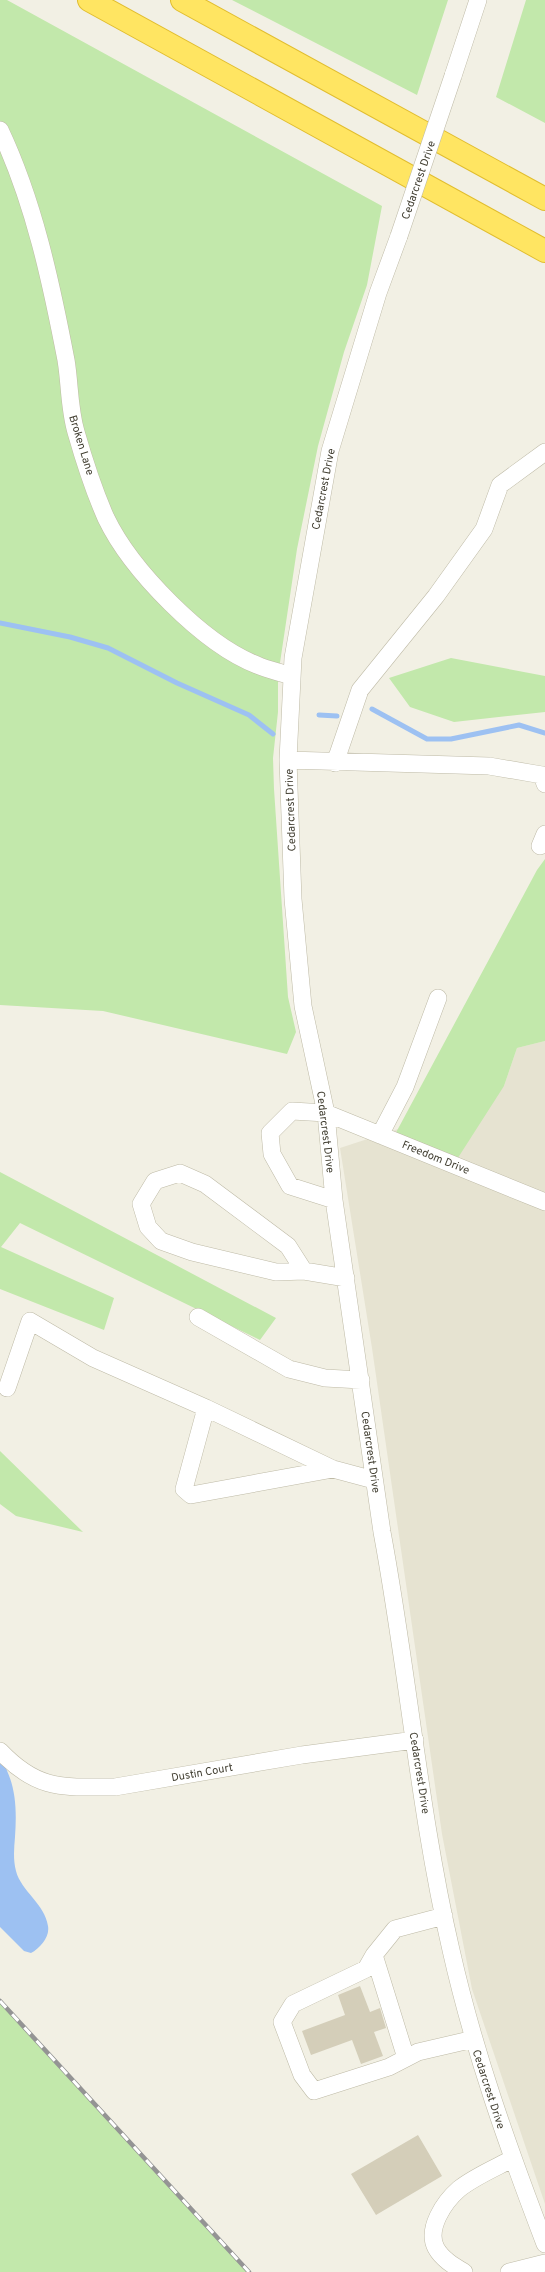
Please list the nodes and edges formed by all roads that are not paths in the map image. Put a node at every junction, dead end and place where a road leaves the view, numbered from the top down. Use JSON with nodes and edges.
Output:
{"nodes":[{"id":1,"x":89,"y":0,"type":"edge"},
{"id":2,"x":182,"y":0,"type":"edge"},
{"id":3,"x":478,"y":0,"type":"edge"},
{"id":4,"x":0,"y":130,"type":"edge"},
{"id":5,"x":545,"y":200,"type":"edge"},
{"id":6,"x":545,"y":251,"type":"edge"},
{"id":7,"x":545,"y":452,"type":"edge"},
{"id":8,"x":291,"y":676,"type":"junction"},
{"id":9,"x":288,"y":760,"type":"junction"},
{"id":10,"x":335,"y":763,"type":"junction"},
{"id":11,"x":545,"y":784,"type":"edge"},
{"id":12,"x":438,"y":998,"type":"dead end"},
{"id":13,"x":326,"y":1113,"type":"junction"},
{"id":14,"x":380,"y":1135,"type":"junction"},
{"id":15,"x":334,"y":1200,"type":"junction"},
{"id":16,"x":545,"y":1202,"type":"edge"},
{"id":17,"x":304,"y":1271,"type":"junction"},
{"id":18,"x":346,"y":1278,"type":"junction"},
{"id":19,"x":198,"y":1317,"type":"dead end"},
{"id":20,"x":360,"y":1380,"type":"junction"},
{"id":21,"x":7,"y":1388,"type":"dead end"},
{"id":22,"x":206,"y":1408,"type":"junction"},
{"id":23,"x":333,"y":1469,"type":"junction"},
{"id":24,"x":374,"y":1480,"type":"junction"},
{"id":25,"x":415,"y":1740,"type":"junction"},
{"id":26,"x":0,"y":1751,"type":"edge"},
{"id":27,"x":444,"y":1916,"type":"junction"},
{"id":28,"x":374,"y":1955,"type":"junction"},
{"id":29,"x":474,"y":2039,"type":"junction"},
{"id":30,"x":406,"y":2058,"type":"junction"},
{"id":31,"x":512,"y":2159,"type":"junction"},
{"id":32,"x":545,"y":2244,"type":"edge"},
{"id":33,"x":545,"y":2263,"type":"edge"},
{"id":34,"x":464,"y":2272,"type":"edge"},
{"id":35,"x":509,"y":2272,"type":"edge"}],
"edges":[{"from":1,"to":6,"type":"highway"},
{"from":2,"to":5,"type":"highway"},
{"from":3,"to":8,"type":"street","name":"Cedarcrest Drive","bridge":true},
{"from":4,"to":8,"type":"street","name":"Broken Lane"},
{"from":7,"to":10,"type":"street"},
{"from":8,"to":9,"type":"street","name":"Cedarcrest Drive"},
{"from":9,"to":10,"type":"street"},
{"from":9,"to":13,"type":"street","name":"Cedarcrest Drive"},
{"from":10,"to":11,"type":"street"},
{"from":12,"to":14,"type":"street"},
{"from":13,"to":14,"type":"street","name":"Freedom Drive"},
{"from":13,"to":15,"type":"street","name":"Cedarcrest Drive"},
{"from":13,"to":15,"type":"street","name":"Freedom Drive"},
{"from":14,"to":16,"type":"street","name":"Freedom Drive"},
{"from":15,"to":18,"type":"street","name":"Cedarcrest Drive"},
{"from":17,"to":17,"type":"street"},
{"from":17,"to":18,"type":"street"},
{"from":18,"to":20,"type":"street","name":"Cedarcrest Drive"},
{"from":19,"to":20,"type":"street"},
{"from":20,"to":24,"type":"street","name":"Cedarcrest Drive"},
{"from":21,"to":22,"type":"street"},
{"from":22,"to":23,"type":"street"},
{"from":22,"to":23,"type":"street"},
{"from":23,"to":24,"type":"street"},
{"from":24,"to":25,"type":"street","name":"Cedarcrest Drive"},
{"from":25,"to":26,"type":"street","name":"Dustin Court"},
{"from":25,"to":27,"type":"street","name":"Cedarcrest Drive"},
{"from":27,"to":28,"type":"street"},
{"from":27,"to":29,"type":"street","name":"Cedarcrest Drive"},
{"from":28,"to":30,"type":"street"},
{"from":28,"to":30,"type":"street"},
{"from":29,"to":30,"type":"street"},
{"from":29,"to":31,"type":"street","name":"Cedarcrest Drive"},
{"from":31,"to":32,"type":"street","name":"Cedarcrest Drive"},
{"from":31,"to":34,"type":"street"},
{"from":33,"to":35,"type":"street"}]}
